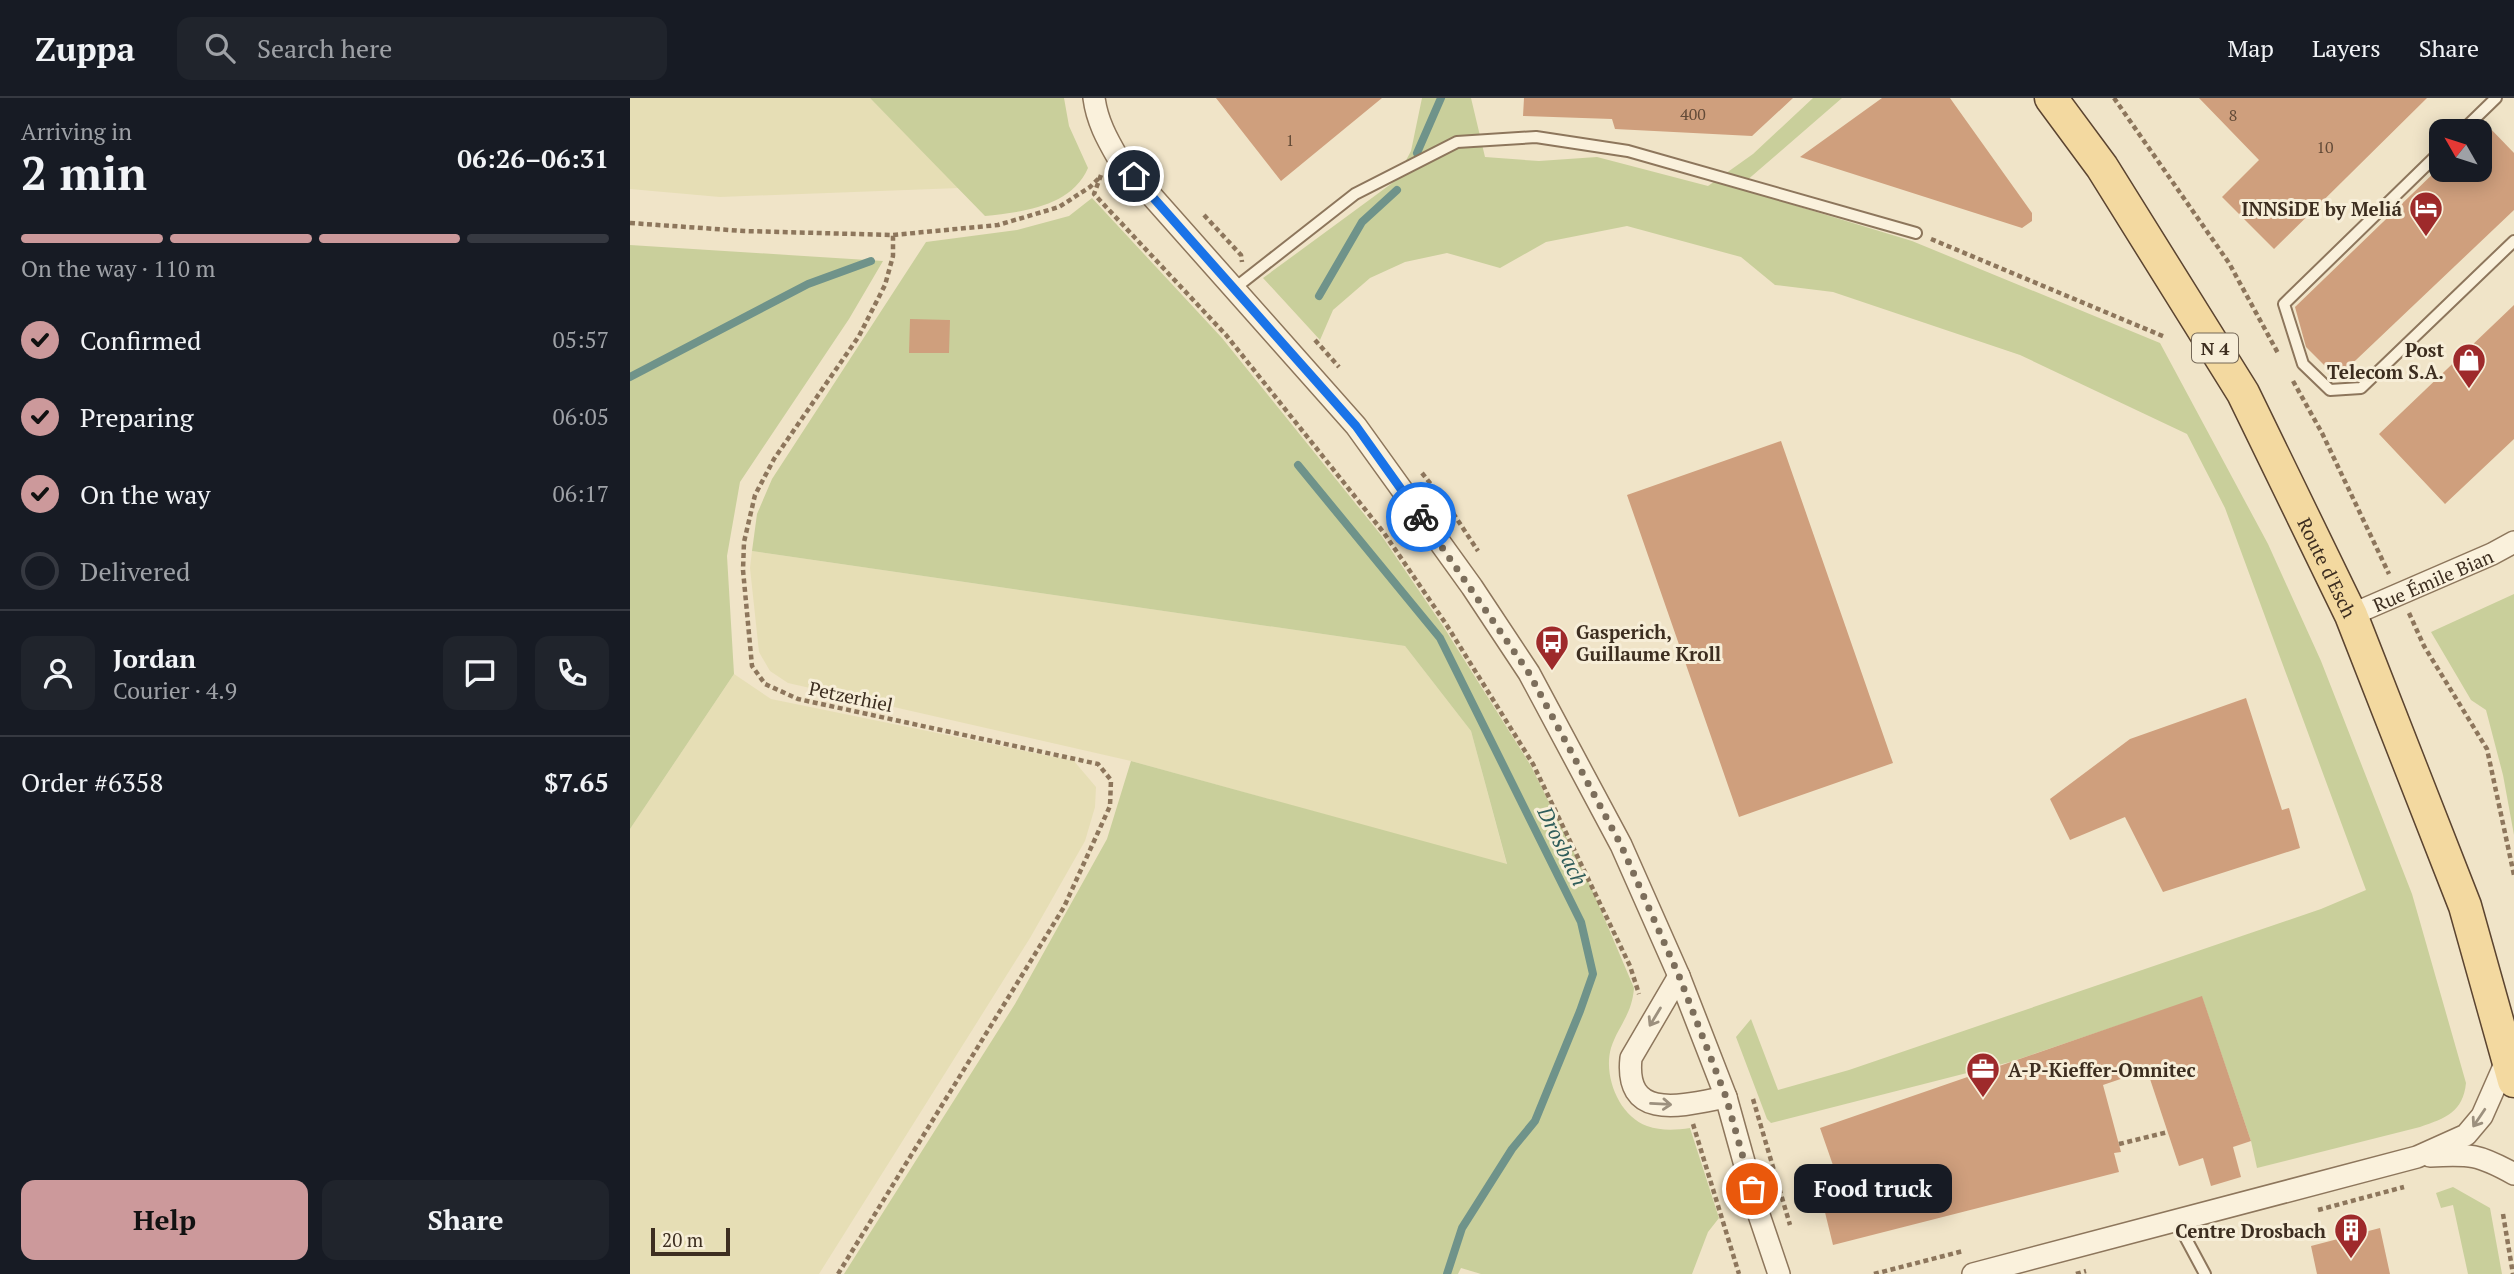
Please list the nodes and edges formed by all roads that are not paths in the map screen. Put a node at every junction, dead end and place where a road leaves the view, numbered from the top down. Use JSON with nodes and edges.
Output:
{"nodes":[{"id":1,"x":1094,"y":98,"type":"edge"},
{"id":2,"x":2051,"y":98,"type":"edge"},
{"id":3,"x":2496,"y":98,"type":"edge"},
{"id":4,"x":2474,"y":119,"type":"edge"},
{"id":5,"x":2429,"y":163,"type":"edge"},
{"id":6,"x":1916,"y":233,"type":"road end"},
{"id":7,"x":2514,"y":240,"type":"edge"},
{"id":8,"x":1235,"y":288,"type":"junction"},
{"id":9,"x":2514,"y":542,"type":"edge"},
{"id":10,"x":2351,"y":615,"type":"junction"},
{"id":11,"x":1679,"y":976,"type":"junction"},
{"id":12,"x":2511,"y":1069,"type":"edge"},
{"id":13,"x":1726,"y":1097,"type":"junction"},
{"id":14,"x":2417,"y":1157,"type":"junction"},
{"id":15,"x":2514,"y":1174,"type":"edge"},
{"id":16,"x":2176,"y":1220,"type":"junction"},
{"id":17,"x":1779,"y":1274,"type":"edge"},
{"id":18,"x":1973,"y":1274,"type":"edge"},
{"id":19,"x":2205,"y":1274,"type":"edge"}],
"edges":[{"from":1,"to":8,"type":"street"},
{"from":2,"to":10,"type":"main road","name":"Route d'Esch","number":"N 4"},
{"from":3,"to":4,"type":"lane"},
{"from":5,"to":7,"type":"lane"},
{"from":6,"to":8,"type":"lane"},
{"from":8,"to":11,"type":"street"},
{"from":9,"to":10,"type":"street","name":"Rue Émile Bian"},
{"from":10,"to":12,"type":"main road","name":"Route d'Esch","number":"N 4"},
{"from":11,"to":13,"type":"street"},
{"from":11,"to":13,"type":"street","one_way":true},
{"from":12,"to":14,"type":"street","one_way":true},
{"from":13,"to":17,"type":"street"},
{"from":14,"to":15,"type":"street"},
{"from":14,"to":16,"type":"street"},
{"from":16,"to":18,"type":"street"},
{"from":16,"to":19,"type":"lane"}]}
